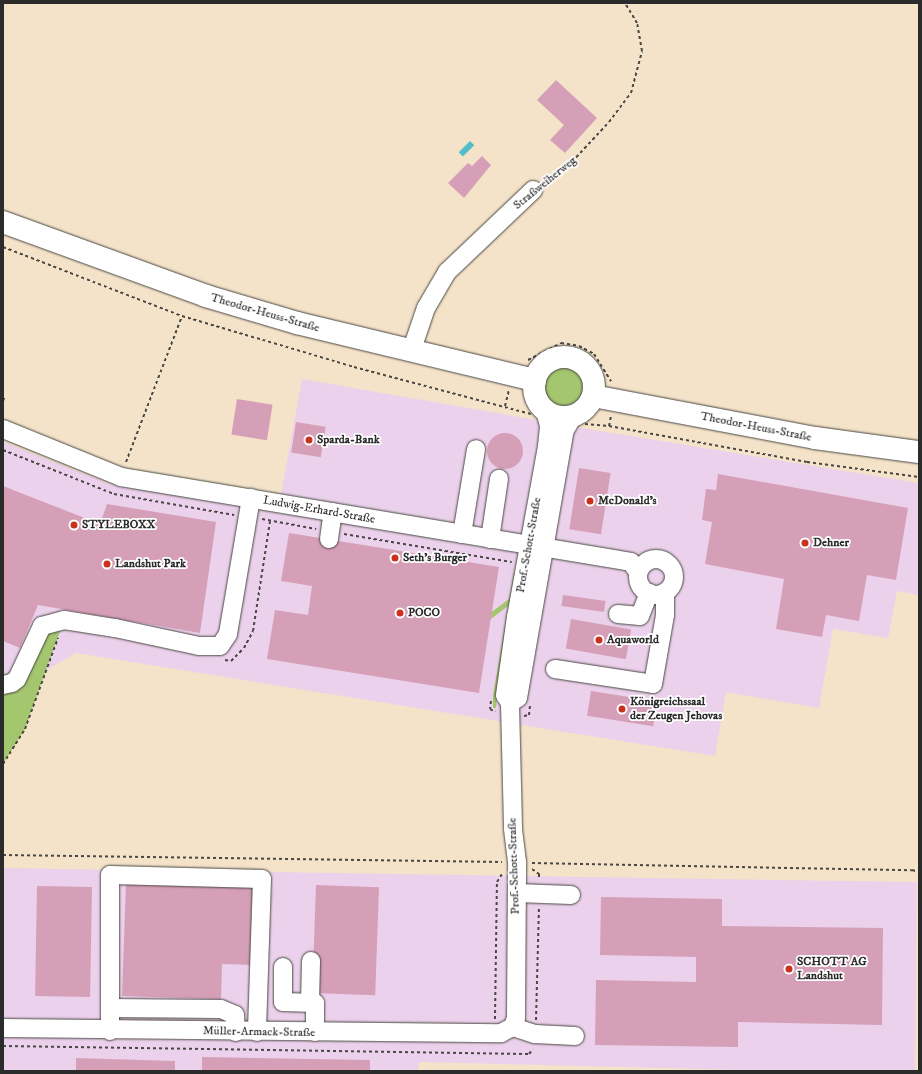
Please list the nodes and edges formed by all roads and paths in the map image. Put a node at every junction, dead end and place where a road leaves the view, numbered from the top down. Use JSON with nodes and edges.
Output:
{"nodes":[{"id":1,"x":625,"y":3,"type":"edge"},
{"id":2,"x":533,"y":190,"type":"joint"},
{"id":3,"x":3,"y":222,"type":"edge"},
{"id":4,"x":3,"y":247,"type":"edge"},
{"id":5,"x":182,"y":316,"type":"junction"},
{"id":6,"x":411,"y":352,"type":"junction"},
{"id":7,"x":525,"y":361,"type":"dead end"},
{"id":8,"x":535,"y":380,"type":"junction"},
{"id":9,"x":615,"y":383,"type":"dead end"},
{"id":10,"x":5,"y":396,"type":"dead end"},
{"id":11,"x":593,"y":396,"type":"junction"},
{"id":12,"x":3,"y":401,"type":"edge"},
{"id":13,"x":540,"y":414,"type":"junction"},
{"id":14,"x":573,"y":416,"type":"junction"},
{"id":15,"x":609,"y":426,"type":"dead end"},
{"id":16,"x":3,"y":429,"type":"edge"},
{"id":17,"x":476,"y":449,"type":"dead end"},
{"id":18,"x":919,"y":452,"type":"edge"},
{"id":19,"x":121,"y":477,"type":"junction"},
{"id":20,"x":919,"y":478,"type":"edge"},
{"id":21,"x":499,"y":480,"type":"dead end"},
{"id":22,"x":251,"y":498,"type":"junction"},
{"id":23,"x":333,"y":512,"type":"junction"},
{"id":24,"x":270,"y":521,"type":"dead end"},
{"id":25,"x":462,"y":534,"type":"junction"},
{"id":26,"x":329,"y":539,"type":"dead end"},
{"id":27,"x":490,"y":539,"type":"junction"},
{"id":28,"x":537,"y":547,"type":"junction"},
{"id":29,"x":638,"y":572,"type":"junction"},
{"id":30,"x":657,"y":593,"type":"junction"},
{"id":31,"x":618,"y":614,"type":"dead end"},
{"id":32,"x":64,"y":620,"type":"junction"},
{"id":33,"x":217,"y":660,"type":"dead end"},
{"id":34,"x":554,"y":669,"type":"dead end"},
{"id":35,"x":3,"y":685,"type":"edge"},
{"id":36,"x":3,"y":764,"type":"edge"},
{"id":37,"x":3,"y":855,"type":"edge"},
{"id":38,"x":517,"y":862,"type":"junction"},
{"id":39,"x":919,"y":872,"type":"edge"},
{"id":40,"x":517,"y":893,"type":"junction"},
{"id":41,"x":539,"y":894,"type":"junction"},
{"id":42,"x":571,"y":895,"type":"dead end"},
{"id":43,"x":311,"y":961,"type":"dead end"},
{"id":44,"x":283,"y":967,"type":"dead end"},
{"id":45,"x":310,"y":1002,"type":"junction"},
{"id":46,"x":110,"y":1008,"type":"junction"},
{"id":47,"x":3,"y":1028,"type":"edge"},
{"id":48,"x":513,"y":1028,"type":"junction"},
{"id":49,"x":110,"y":1031,"type":"junction"},
{"id":50,"x":236,"y":1032,"type":"junction"},
{"id":51,"x":257,"y":1032,"type":"junction"},
{"id":52,"x":315,"y":1032,"type":"junction"},
{"id":53,"x":535,"y":1034,"type":"junction"},
{"id":54,"x":575,"y":1036,"type":"dead end"},
{"id":55,"x":3,"y":1046,"type":"edge"}],
"edges":[{"from":1,"to":2,"type":"path","name":"Straßweiherweg"},
{"from":2,"to":6,"type":"street","name":"Straßweiherweg"},
{"from":3,"to":6,"type":"main road","name":"Theodor-Heuss-Straße"},
{"from":4,"to":5,"type":"path"},
{"from":5,"to":13,"type":"path"},
{"from":5,"to":19,"type":"path"},
{"from":6,"to":8,"type":"main road","name":"Theodor-Heuss-Straße"},
{"from":7,"to":9,"type":"path"},
{"from":8,"to":11,"type":"main road"},
{"from":8,"to":13,"type":"main road"},
{"from":10,"to":12,"type":"path"},
{"from":11,"to":14,"type":"main road"},
{"from":11,"to":18,"type":"main road","name":"Theodor-Heuss-Straße"},
{"from":13,"to":14,"type":"main road"},
{"from":13,"to":28,"type":"street","name":"Prof.-Schott-Straße"},
{"from":14,"to":28,"type":"street","name":"Prof.-Schott-Straße"},
{"from":15,"to":20,"type":"path"},
{"from":16,"to":19,"type":"street","name":"Ludwig-Erhard-Straße"},
{"from":17,"to":25,"type":"street"},
{"from":19,"to":22,"type":"street","name":"Ludwig-Erhard-Straße"},
{"from":21,"to":27,"type":"street"},
{"from":22,"to":23,"type":"street","name":"Ludwig-Erhard-Straße"},
{"from":22,"to":32,"type":"street"},
{"from":23,"to":25,"type":"street","name":"Ludwig-Erhard-Straße"},
{"from":23,"to":26,"type":"street"},
{"from":24,"to":33,"type":"path"},
{"from":25,"to":27,"type":"street","name":"Ludwig-Erhard-Straße"},
{"from":27,"to":28,"type":"street","name":"Ludwig-Erhard-Straße"},
{"from":28,"to":29,"type":"street","name":"Ludwig-Erhard-Straße"},
{"from":28,"to":38,"type":"street","name":"Prof.-Schott-Straße"},
{"from":29,"to":30,"type":"street"},
{"from":29,"to":30,"type":"street"},
{"from":30,"to":31,"type":"street"},
{"from":30,"to":34,"type":"street"},
{"from":32,"to":35,"type":"street"},
{"from":32,"to":36,"type":"path"},
{"from":37,"to":38,"type":"path"},
{"from":38,"to":39,"type":"path"},
{"from":38,"to":40,"type":"street","name":"Prof.-Schott-Straße"},
{"from":38,"to":41,"type":"path"},
{"from":38,"to":48,"type":"path"},
{"from":40,"to":41,"type":"street"},
{"from":40,"to":48,"type":"street","name":"Prof.-Schott-Straße"},
{"from":41,"to":42,"type":"street"},
{"from":41,"to":53,"type":"path"},
{"from":43,"to":45,"type":"street"},
{"from":44,"to":45,"type":"street"},
{"from":45,"to":52,"type":"street"},
{"from":46,"to":49,"type":"street"},
{"from":46,"to":50,"type":"street"},
{"from":46,"to":51,"type":"street"},
{"from":47,"to":49,"type":"street","name":"Müller-Armack-Straße"},
{"from":48,"to":52,"type":"street","name":"Müller-Armack-Straße"},
{"from":48,"to":53,"type":"street"},
{"from":49,"to":50,"type":"street","name":"Müller-Armack-Straße"},
{"from":50,"to":51,"type":"street","name":"Müller-Armack-Straße"},
{"from":51,"to":52,"type":"street","name":"Müller-Armack-Straße"},
{"from":53,"to":54,"type":"street"},
{"from":53,"to":55,"type":"path"}]}
